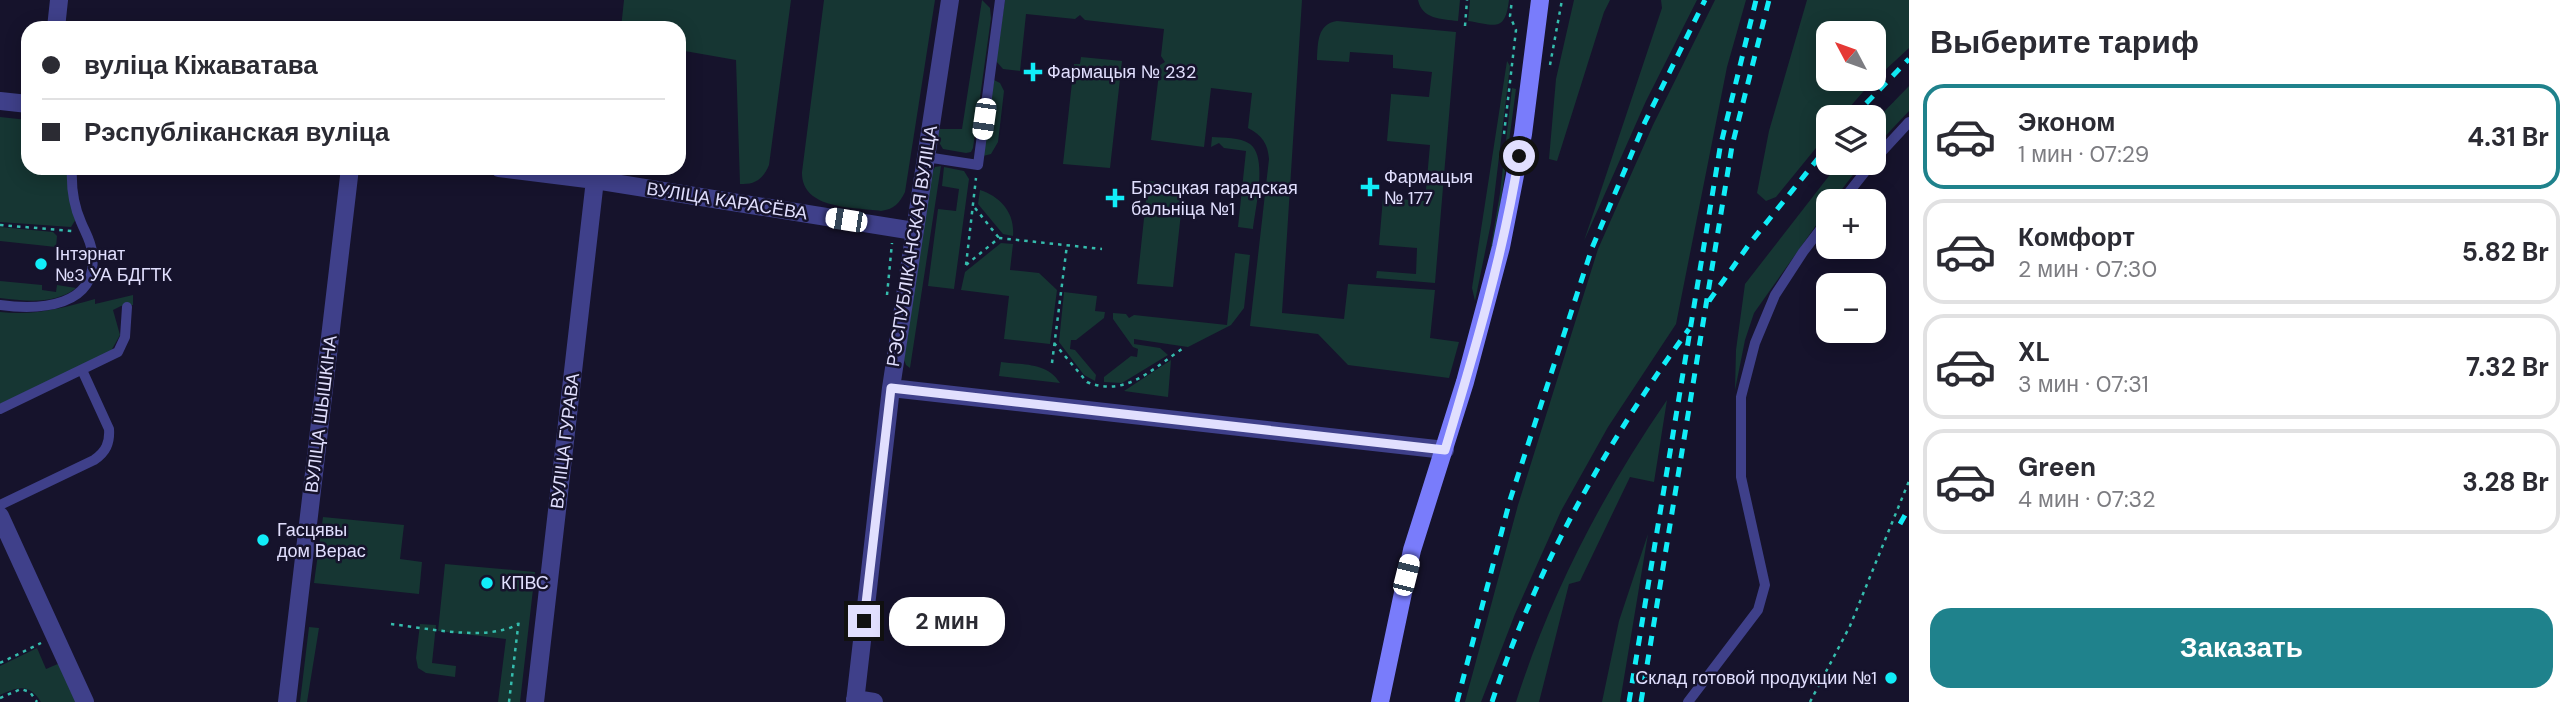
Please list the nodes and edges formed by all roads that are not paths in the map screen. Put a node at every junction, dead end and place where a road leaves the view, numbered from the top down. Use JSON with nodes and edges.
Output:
{"nodes":[{"id":1,"x":59,"y":0,"type":"edge"},
{"id":2,"x":950,"y":0,"type":"edge"},
{"id":3,"x":1000,"y":0,"type":"edge"},
{"id":4,"x":1539,"y":0,"type":"edge"},
{"id":5,"x":57,"y":21,"type":"edge"},
{"id":6,"x":0,"y":101,"type":"edge"},
{"id":7,"x":21,"y":103,"type":"edge"},
{"id":8,"x":1909,"y":122,"type":"edge"},
{"id":9,"x":1886,"y":147,"type":"edge"},
{"id":10,"x":926,"y":157,"type":"junction"},
{"id":11,"x":72,"y":175,"type":"edge"},
{"id":12,"x":349,"y":175,"type":"edge"},
{"id":13,"x":555,"y":175,"type":"edge"},
{"id":14,"x":1862,"y":175,"type":"edge"},
{"id":15,"x":595,"y":180,"type":"junction"},
{"id":16,"x":1851,"y":189,"type":"edge"},
{"id":17,"x":914,"y":231,"type":"junction"},
{"id":18,"x":1816,"y":235,"type":"edge"},
{"id":19,"x":0,"y":305,"type":"edge"},
{"id":20,"x":127,"y":307,"type":"dead end"},
{"id":21,"x":82,"y":370,"type":"junction"},
{"id":22,"x":891,"y":388,"type":"junction"},
{"id":23,"x":0,"y":409,"type":"edge"},
{"id":24,"x":1445,"y":450,"type":"junction"},
{"id":25,"x":0,"y":505,"type":"edge"},
{"id":26,"x":0,"y":516,"type":"edge"},
{"id":27,"x":855,"y":700,"type":"edge"},
{"id":28,"x":85,"y":702,"type":"edge"},
{"id":29,"x":287,"y":702,"type":"edge"},
{"id":30,"x":535,"y":702,"type":"edge"},
{"id":31,"x":874,"y":702,"type":"edge"},
{"id":32,"x":1380,"y":702,"type":"edge"},
{"id":33,"x":1688,"y":702,"type":"edge"}],
"edges":[{"from":1,"to":5,"type":"street"},
{"from":2,"to":10,"type":"street","name":"РЭСПУБЛІКАНСКАЯ ВУЛІЦА"},
{"from":3,"to":10,"type":"lane"},
{"from":4,"to":24,"type":"main road"},
{"from":6,"to":7,"type":"street"},
{"from":8,"to":9,"type":"lane"},
{"from":10,"to":17,"type":"street","name":"РЭСПУБЛІКАНСКАЯ ВУЛІЦА"},
{"from":11,"to":19,"type":"lane"},
{"from":12,"to":29,"type":"street","name":"ВУЛІЦА ШЫШКІНА"},
{"from":13,"to":15,"type":"street","name":"ВУЛІЦА КАРАСЁВА"},
{"from":14,"to":16,"type":"lane"},
{"from":15,"to":17,"type":"street","name":"ВУЛІЦА КАРАСЁВА"},
{"from":15,"to":30,"type":"street","name":"ВУЛІЦА ГУРАВА"},
{"from":17,"to":22,"type":"street","name":"РЭСПУБЛІКАНСКАЯ ВУЛІЦА"},
{"from":18,"to":33,"type":"lane"},
{"from":20,"to":21,"type":"lane"},
{"from":21,"to":23,"type":"lane"},
{"from":21,"to":25,"type":"lane"},
{"from":22,"to":24,"type":"street"},
{"from":22,"to":27,"type":"street","name":"РЭСПУБЛІКАНСКАЯ ВУЛІЦА"},
{"from":24,"to":32,"type":"main road"},
{"from":26,"to":28,"type":"street"},
{"from":27,"to":31,"type":"street"}]}
